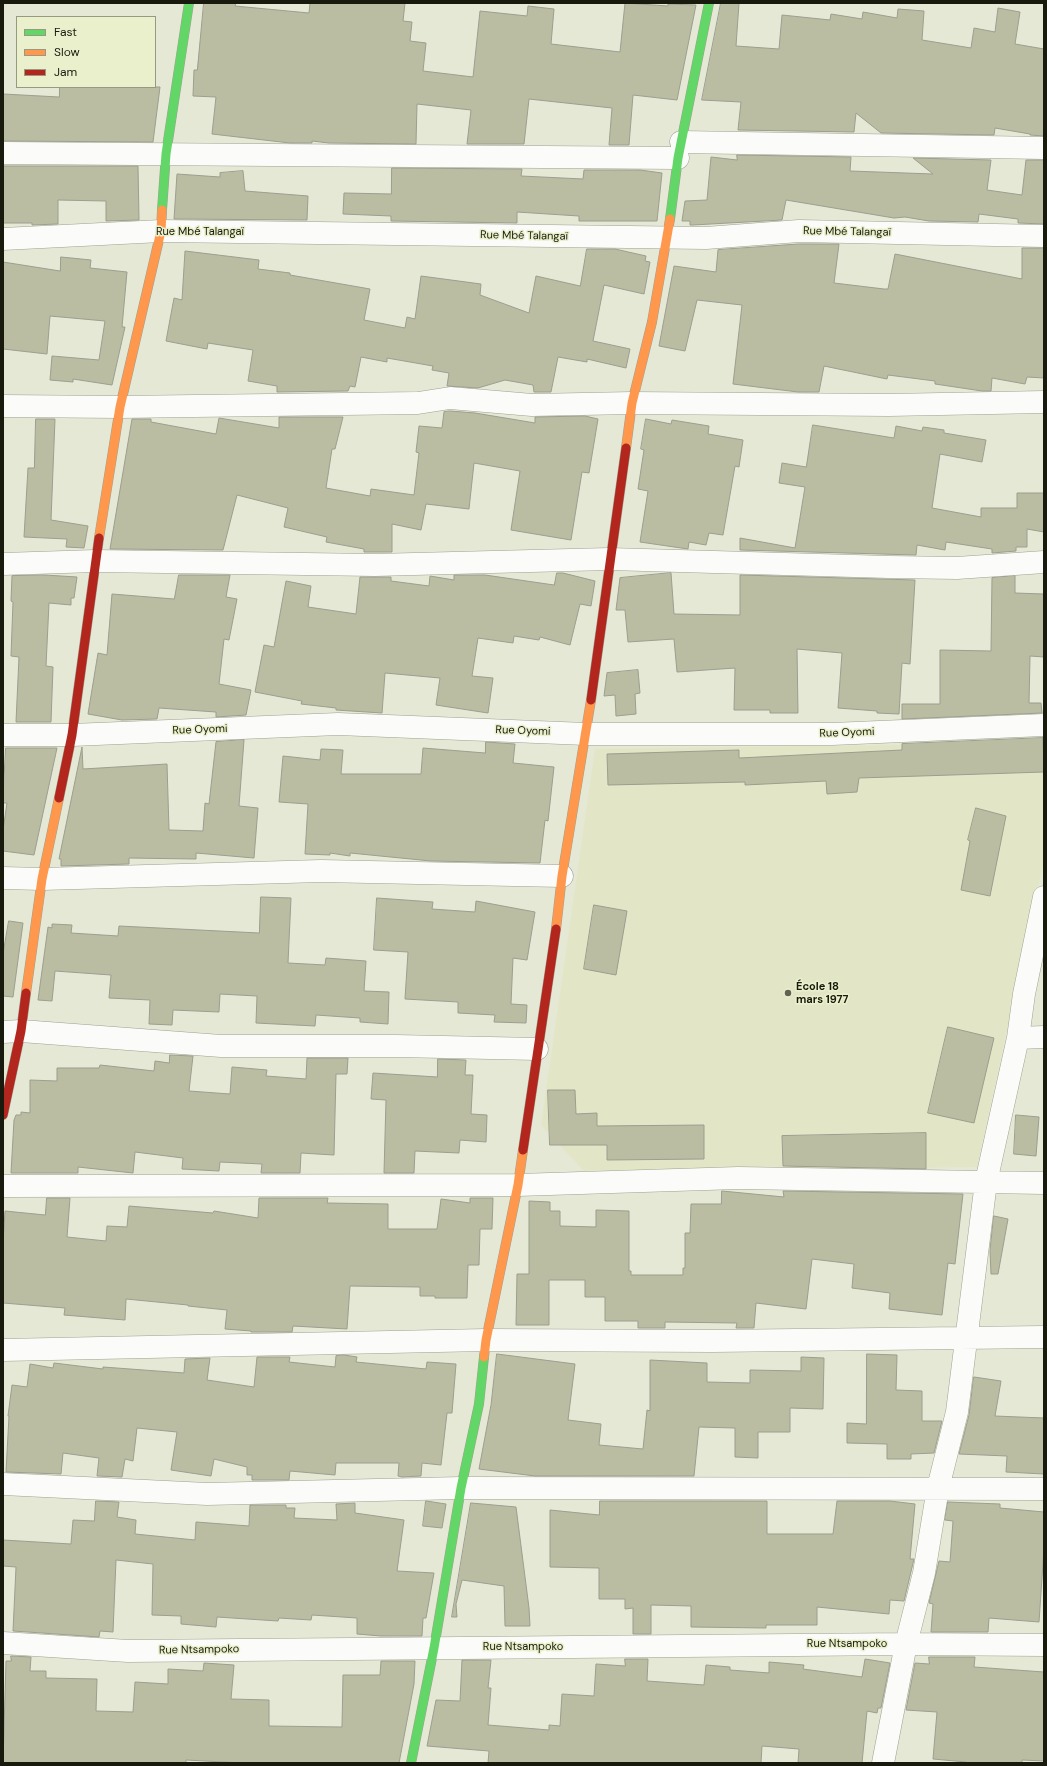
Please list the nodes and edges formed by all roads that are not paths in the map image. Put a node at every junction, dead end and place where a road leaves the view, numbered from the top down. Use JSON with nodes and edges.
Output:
{"nodes":[{"id":1,"x":189,"y":3,"type":"edge"},
{"id":2,"x":709,"y":3,"type":"edge"},
{"id":3,"x":1044,"y":148,"type":"edge"},
{"id":4,"x":680,"y":150,"type":"junction"},
{"id":5,"x":3,"y":153,"type":"edge"},
{"id":6,"x":166,"y":154,"type":"junction"},
{"id":7,"x":161,"y":231,"type":"junction"},
{"id":8,"x":1044,"y":236,"type":"edge"},
{"id":9,"x":667,"y":237,"type":"junction"},
{"id":10,"x":3,"y":239,"type":"edge"},
{"id":11,"x":1044,"y":402,"type":"edge"},
{"id":12,"x":632,"y":403,"type":"junction"},
{"id":13,"x":3,"y":406,"type":"edge"},
{"id":14,"x":120,"y":407,"type":"junction"},
{"id":15,"x":609,"y":559,"type":"junction"},
{"id":16,"x":95,"y":561,"type":"junction"},
{"id":17,"x":1044,"y":562,"type":"edge"},
{"id":18,"x":3,"y":564,"type":"edge"},
{"id":19,"x":1044,"y":725,"type":"edge"},
{"id":20,"x":586,"y":734,"type":"junction"},
{"id":21,"x":3,"y":735,"type":"edge"},
{"id":22,"x":72,"y":735,"type":"junction"},
{"id":23,"x":562,"y":876,"type":"junction"},
{"id":24,"x":3,"y":878,"type":"edge"},
{"id":25,"x":42,"y":879,"type":"junction"},
{"id":26,"x":1044,"y":897,"type":"edge"},
{"id":27,"x":12,"y":1032,"type":"edge"},
{"id":28,"x":1044,"y":1037,"type":"edge"},
{"id":29,"x":1018,"y":1038,"type":"junction"},
{"id":30,"x":537,"y":1049,"type":"junction"},
{"id":31,"x":3,"y":1115,"type":"edge"},
{"id":32,"x":986,"y":1182,"type":"junction"},
{"id":33,"x":1044,"y":1183,"type":"edge"},
{"id":34,"x":518,"y":1185,"type":"junction"},
{"id":35,"x":3,"y":1186,"type":"edge"},
{"id":36,"x":1044,"y":1337,"type":"edge"},
{"id":37,"x":967,"y":1338,"type":"junction"},
{"id":38,"x":486,"y":1340,"type":"junction"},
{"id":39,"x":3,"y":1350,"type":"edge"},
{"id":40,"x":3,"y":1484,"type":"edge"},
{"id":41,"x":461,"y":1488,"type":"junction"},
{"id":42,"x":938,"y":1488,"type":"junction"},
{"id":43,"x":1044,"y":1489,"type":"edge"},
{"id":44,"x":3,"y":1643,"type":"edge"},
{"id":45,"x":906,"y":1644,"type":"junction"},
{"id":46,"x":1044,"y":1645,"type":"edge"},
{"id":47,"x":434,"y":1648,"type":"junction"},
{"id":48,"x":411,"y":1763,"type":"edge"},
{"id":49,"x":883,"y":1763,"type":"edge"}],
"edges":[{"from":1,"to":6,"type":"street"},
{"from":2,"to":4,"type":"street"},
{"from":3,"to":4,"type":"street"},
{"from":4,"to":6,"type":"street"},
{"from":4,"to":9,"type":"street"},
{"from":5,"to":6,"type":"street"},
{"from":6,"to":7,"type":"street"},
{"from":7,"to":9,"type":"street","name":"Rue Mbé Talangaï"},
{"from":7,"to":10,"type":"street","name":"Rue Mbé Talangaï"},
{"from":7,"to":14,"type":"street"},
{"from":8,"to":9,"type":"street","name":"Rue Mbé Talangaï"},
{"from":9,"to":12,"type":"street"},
{"from":11,"to":12,"type":"street"},
{"from":12,"to":14,"type":"street"},
{"from":12,"to":15,"type":"street"},
{"from":13,"to":14,"type":"street"},
{"from":14,"to":16,"type":"street"},
{"from":15,"to":16,"type":"street"},
{"from":15,"to":17,"type":"street"},
{"from":15,"to":20,"type":"street"},
{"from":16,"to":18,"type":"street"},
{"from":16,"to":22,"type":"street"},
{"from":19,"to":20,"type":"street","name":"Rue Oyomi"},
{"from":20,"to":22,"type":"street","name":"Rue Oyomi"},
{"from":20,"to":23,"type":"street"},
{"from":21,"to":22,"type":"street","name":"Rue Oyomi"},
{"from":22,"to":25,"type":"street"},
{"from":23,"to":25,"type":"street"},
{"from":23,"to":30,"type":"street"},
{"from":24,"to":25,"type":"street"},
{"from":25,"to":27,"type":"street"},
{"from":26,"to":29,"type":"street"},
{"from":27,"to":30,"type":"street"},
{"from":27,"to":31,"type":"street"},
{"from":28,"to":29,"type":"street"},
{"from":29,"to":32,"type":"street"},
{"from":30,"to":34,"type":"street"},
{"from":32,"to":33,"type":"street"},
{"from":32,"to":34,"type":"street"},
{"from":32,"to":37,"type":"street"},
{"from":34,"to":35,"type":"street"},
{"from":34,"to":38,"type":"street"},
{"from":36,"to":37,"type":"street"},
{"from":37,"to":38,"type":"street"},
{"from":37,"to":42,"type":"street"},
{"from":38,"to":39,"type":"street"},
{"from":38,"to":41,"type":"street"},
{"from":40,"to":41,"type":"street"},
{"from":41,"to":42,"type":"street"},
{"from":41,"to":47,"type":"street"},
{"from":42,"to":43,"type":"street"},
{"from":42,"to":45,"type":"street"},
{"from":44,"to":47,"type":"street","name":"Rue Ntsampoko"},
{"from":45,"to":46,"type":"street","name":"Rue Ntsampoko"},
{"from":45,"to":47,"type":"street","name":"Rue Ntsampoko"},
{"from":45,"to":49,"type":"street"},
{"from":47,"to":48,"type":"street"}]}
